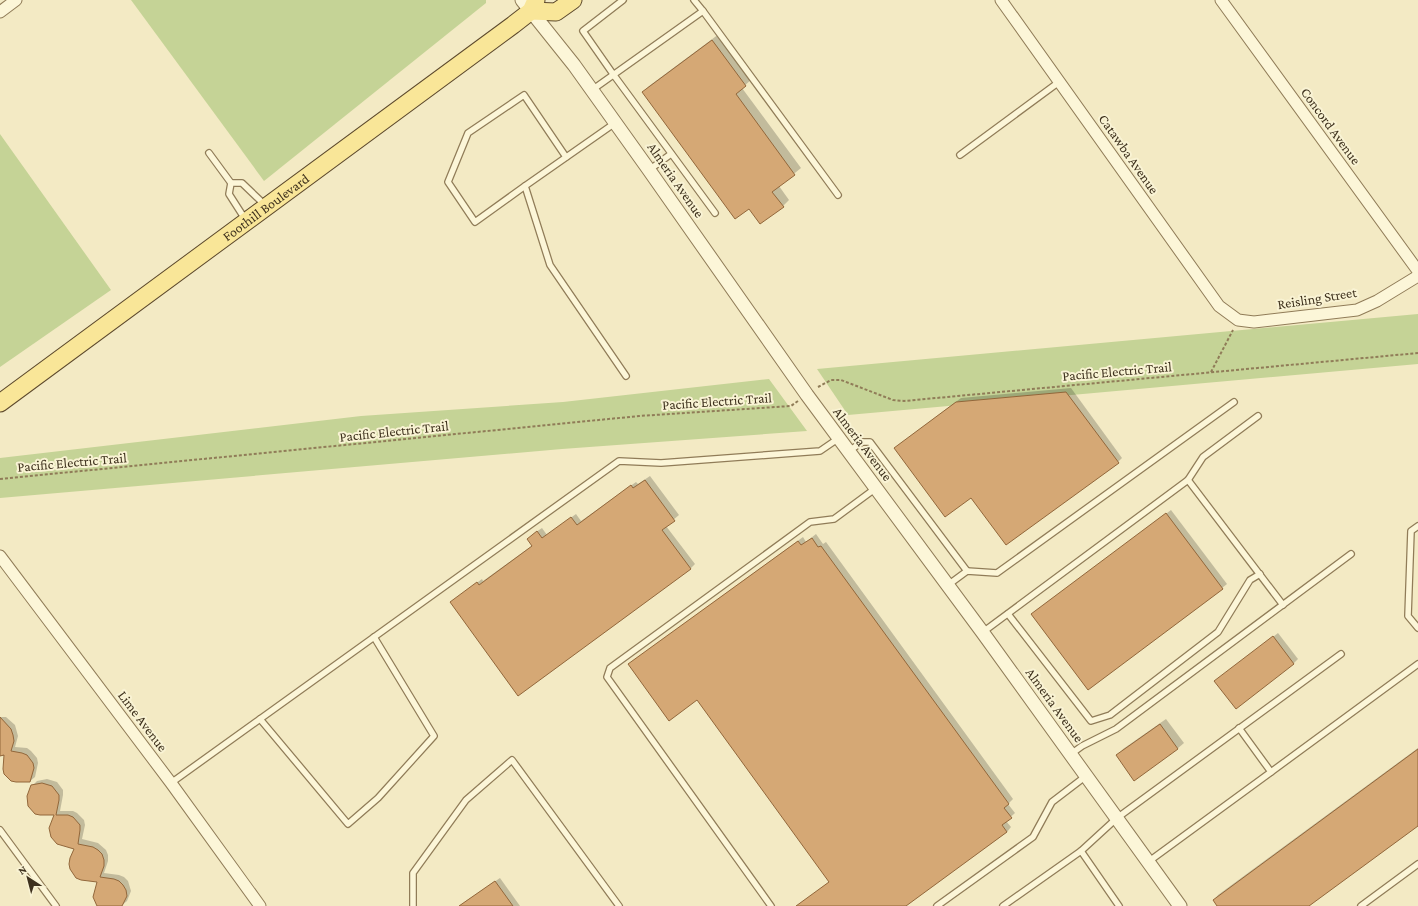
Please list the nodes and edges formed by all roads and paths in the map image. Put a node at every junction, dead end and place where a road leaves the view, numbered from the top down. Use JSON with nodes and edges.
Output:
{"nodes":[{"id":1,"x":16,"y":0,"type":"edge"},
{"id":2,"x":573,"y":0,"type":"edge"},
{"id":3,"x":623,"y":0,"type":"edge"},
{"id":4,"x":694,"y":0,"type":"edge"},
{"id":5,"x":1001,"y":0,"type":"edge"},
{"id":6,"x":1221,"y":0,"type":"edge"},
{"id":7,"x":530,"y":4,"type":"edge"},
{"id":8,"x":703,"y":11,"type":"junction"},
{"id":9,"x":0,"y":12,"type":"edge"},
{"id":10,"x":613,"y":74,"type":"junction"},
{"id":11,"x":1059,"y":82,"type":"junction"},
{"id":12,"x":592,"y":90,"type":"junction"},
{"id":13,"x":615,"y":122,"type":"junction"},
{"id":14,"x":209,"y":153,"type":"dead end"},
{"id":15,"x":671,"y":154,"type":"junction"},
{"id":16,"x":960,"y":155,"type":"dead end"},
{"id":17,"x":566,"y":157,"type":"junction"},
{"id":18,"x":649,"y":170,"type":"junction"},
{"id":19,"x":231,"y":183,"type":"junction"},
{"id":20,"x":525,"y":186,"type":"junction"},
{"id":21,"x":838,"y":195,"type":"dead end"},
{"id":22,"x":266,"y":207,"type":"junction"},
{"id":23,"x":715,"y":213,"type":"dead end"},
{"id":24,"x":246,"y":222,"type":"junction"},
{"id":25,"x":1418,"y":271,"type":"edge"},
{"id":26,"x":1418,"y":276,"type":"edge"},
{"id":27,"x":1238,"y":320,"type":"junction"},
{"id":28,"x":1418,"y":353,"type":"edge"},
{"id":29,"x":1211,"y":372,"type":"junction"},
{"id":30,"x":626,"y":376,"type":"dead end"},
{"id":31,"x":822,"y":384,"type":"dead end"},
{"id":32,"x":1234,"y":402,"type":"dead end"},
{"id":33,"x":0,"y":403,"type":"edge"},
{"id":34,"x":791,"y":406,"type":"dead end"},
{"id":35,"x":1258,"y":416,"type":"dead end"},
{"id":36,"x":839,"y":438,"type":"junction"},
{"id":37,"x":849,"y":451,"type":"junction"},
{"id":38,"x":0,"y":479,"type":"edge"},
{"id":39,"x":1188,"y":480,"type":"junction"},
{"id":40,"x":876,"y":488,"type":"junction"},
{"id":41,"x":1418,"y":526,"type":"edge"},
{"id":42,"x":1351,"y":554,"type":"dead end"},
{"id":43,"x":0,"y":556,"type":"edge"},
{"id":44,"x":967,"y":570,"type":"junction"},
{"id":45,"x":1260,"y":574,"type":"junction"},
{"id":46,"x":948,"y":585,"type":"junction"},
{"id":47,"x":1283,"y":604,"type":"junction"},
{"id":48,"x":1008,"y":614,"type":"junction"},
{"id":49,"x":1418,"y":628,"type":"edge"},
{"id":50,"x":983,"y":633,"type":"junction"},
{"id":51,"x":374,"y":637,"type":"junction"},
{"id":52,"x":1340,"y":654,"type":"dead end"},
{"id":53,"x":1418,"y":664,"type":"edge"},
{"id":54,"x":260,"y":719,"type":"junction"},
{"id":55,"x":1239,"y":728,"type":"junction"},
{"id":56,"x":1070,"y":754,"type":"junction"},
{"id":57,"x":1271,"y":772,"type":"junction"},
{"id":58,"x":1086,"y":776,"type":"junction"},
{"id":59,"x":171,"y":783,"type":"junction"},
{"id":60,"x":1116,"y":818,"type":"junction"},
{"id":61,"x":0,"y":830,"type":"edge"},
{"id":62,"x":1081,"y":851,"type":"junction"},
{"id":63,"x":1148,"y":862,"type":"junction"},
{"id":64,"x":1418,"y":864,"type":"edge"},
{"id":65,"x":56,"y":906,"type":"edge"},
{"id":66,"x":260,"y":906,"type":"edge"},
{"id":67,"x":414,"y":906,"type":"edge"},
{"id":68,"x":619,"y":906,"type":"edge"},
{"id":69,"x":771,"y":906,"type":"edge"},
{"id":70,"x":937,"y":906,"type":"edge"},
{"id":71,"x":1003,"y":906,"type":"edge"},
{"id":72,"x":1119,"y":906,"type":"edge"},
{"id":73,"x":1180,"y":906,"type":"edge"},
{"id":74,"x":1361,"y":906,"type":"edge"}],
"edges":[{"from":1,"to":9,"type":"street"},
{"from":2,"to":7,"type":"main road"},
{"from":3,"to":10,"type":"lane"},
{"from":4,"to":8,"type":"lane"},
{"from":5,"to":11,"type":"street","name":"Catawba Avenue"},
{"from":6,"to":25,"type":"street","name":"Concord Avenue"},
{"from":7,"to":12,"type":"street","name":"Almeria Avenue"},
{"from":7,"to":22,"type":"main road","name":"Foothill Boulevard"},
{"from":8,"to":10,"type":"lane"},
{"from":8,"to":21,"type":"lane"},
{"from":10,"to":12,"type":"lane"},
{"from":10,"to":15,"type":"lane"},
{"from":11,"to":16,"type":"lane"},
{"from":11,"to":27,"type":"street","name":"Catawba Avenue"},
{"from":12,"to":13,"type":"street","name":"Almeria Avenue"},
{"from":13,"to":17,"type":"lane"},
{"from":13,"to":18,"type":"street","name":"Almeria Avenue"},
{"from":14,"to":19,"type":"lane"},
{"from":15,"to":18,"type":"lane"},
{"from":15,"to":23,"type":"lane"},
{"from":17,"to":20,"type":"lane"},
{"from":17,"to":20,"type":"lane"},
{"from":18,"to":36,"type":"street","name":"Almeria Avenue"},
{"from":19,"to":22,"type":"lane"},
{"from":19,"to":24,"type":"lane"},
{"from":20,"to":30,"type":"lane"},
{"from":22,"to":24,"type":"main road","name":"Foothill Boulevard"},
{"from":24,"to":33,"type":"main road","name":"Foothill Boulevard"},
{"from":26,"to":27,"type":"street","name":"Reisling Street"},
{"from":27,"to":29,"type":"path"},
{"from":28,"to":29,"type":"path","name":"Pacific Electric Trail"},
{"from":29,"to":31,"type":"path","name":"Pacific Electric Trail"},
{"from":32,"to":44,"type":"lane"},
{"from":34,"to":38,"type":"path","name":"Pacific Electric Trail"},
{"from":35,"to":39,"type":"lane"},
{"from":36,"to":37,"type":"street","name":"Almeria Avenue"},
{"from":36,"to":51,"type":"lane"},
{"from":37,"to":40,"type":"street","name":"Almeria Avenue"},
{"from":37,"to":44,"type":"lane"},
{"from":39,"to":45,"type":"lane"},
{"from":39,"to":48,"type":"lane"},
{"from":40,"to":46,"type":"street","name":"Almeria Avenue"},
{"from":40,"to":69,"type":"lane"},
{"from":41,"to":49,"type":"lane"},
{"from":42,"to":47,"type":"lane"},
{"from":43,"to":59,"type":"street","name":"Lime Avenue"},
{"from":44,"to":46,"type":"lane"},
{"from":45,"to":47,"type":"lane"},
{"from":45,"to":48,"type":"lane"},
{"from":46,"to":50,"type":"street","name":"Almeria Avenue"},
{"from":47,"to":56,"type":"lane"},
{"from":48,"to":50,"type":"lane"},
{"from":50,"to":56,"type":"street","name":"Almeria Avenue"},
{"from":51,"to":54,"type":"lane"},
{"from":51,"to":54,"type":"lane"},
{"from":52,"to":55,"type":"lane"},
{"from":53,"to":57,"type":"lane"},
{"from":54,"to":59,"type":"lane"},
{"from":55,"to":57,"type":"lane"},
{"from":55,"to":60,"type":"lane"},
{"from":56,"to":58,"type":"street","name":"Almeria Avenue"},
{"from":57,"to":63,"type":"lane"},
{"from":58,"to":60,"type":"street","name":"Almeria Avenue"},
{"from":58,"to":70,"type":"lane"},
{"from":59,"to":66,"type":"street","name":"Lime Avenue"},
{"from":60,"to":62,"type":"lane"},
{"from":60,"to":63,"type":"street","name":"Almeria Avenue"},
{"from":61,"to":65,"type":"lane"},
{"from":62,"to":71,"type":"lane"},
{"from":62,"to":72,"type":"lane"},
{"from":63,"to":73,"type":"street","name":"Almeria Avenue"},
{"from":64,"to":74,"type":"lane"},
{"from":67,"to":68,"type":"lane"}]}
